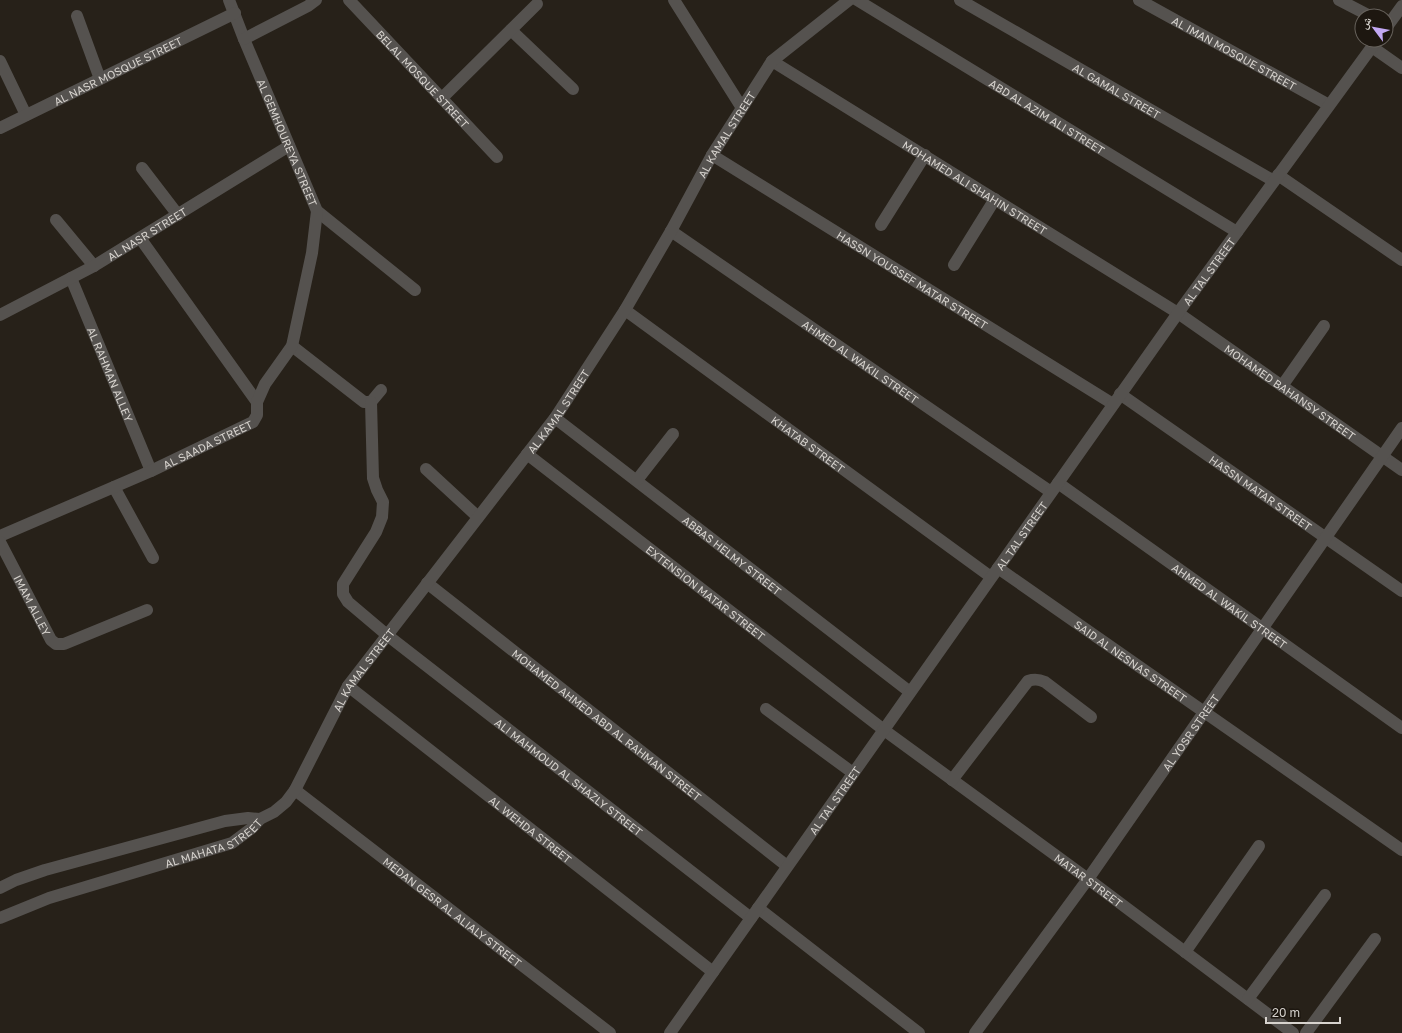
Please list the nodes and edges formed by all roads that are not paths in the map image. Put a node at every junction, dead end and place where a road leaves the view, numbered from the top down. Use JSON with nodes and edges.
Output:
{"nodes":[{"id":1,"x":230,"y":0,"type":"edge"},
{"id":2,"x":316,"y":0,"type":"edge"},
{"id":3,"x":349,"y":0,"type":"edge"},
{"id":4,"x":674,"y":0,"type":"edge"},
{"id":5,"x":849,"y":0,"type":"edge"},
{"id":6,"x":857,"y":0,"type":"edge"},
{"id":7,"x":960,"y":0,"type":"edge"},
{"id":8,"x":1139,"y":0,"type":"edge"},
{"id":9,"x":1339,"y":0,"type":"edge"},
{"id":10,"x":537,"y":4,"type":"dead end"},
{"id":11,"x":1402,"y":6,"type":"edge"},
{"id":12,"x":1354,"y":8,"type":"edge"},
{"id":13,"x":235,"y":14,"type":"junction"},
{"id":14,"x":76,"y":16,"type":"dead end"},
{"id":15,"x":1394,"y":17,"type":"edge"},
{"id":16,"x":511,"y":30,"type":"junction"},
{"id":17,"x":244,"y":38,"type":"junction"},
{"id":18,"x":1371,"y":48,"type":"edge"},
{"id":19,"x":1379,"y":48,"type":"edge"},
{"id":20,"x":0,"y":61,"type":"edge"},
{"id":21,"x":772,"y":61,"type":"junction"},
{"id":22,"x":1402,"y":68,"type":"edge"},
{"id":23,"x":100,"y":79,"type":"junction"},
{"id":24,"x":573,"y":89,"type":"dead end"},
{"id":25,"x":442,"y":98,"type":"junction"},
{"id":26,"x":1329,"y":105,"type":"junction"},
{"id":27,"x":742,"y":108,"type":"junction"},
{"id":28,"x":26,"y":115,"type":"junction"},
{"id":29,"x":0,"y":128,"type":"edge"},
{"id":30,"x":289,"y":146,"type":"junction"},
{"id":31,"x":712,"y":155,"type":"junction"},
{"id":32,"x":925,"y":155,"type":"junction"},
{"id":33,"x":498,"y":157,"type":"dead end"},
{"id":34,"x":142,"y":168,"type":"dead end"},
{"id":35,"x":1276,"y":178,"type":"junction"},
{"id":36,"x":995,"y":199,"type":"junction"},
{"id":37,"x":317,"y":211,"type":"junction"},
{"id":38,"x":178,"y":215,"type":"junction"},
{"id":39,"x":56,"y":220,"type":"dead end"},
{"id":40,"x":882,"y":225,"type":"dead end"},
{"id":41,"x":671,"y":231,"type":"junction"},
{"id":42,"x":1237,"y":232,"type":"junction"},
{"id":43,"x":140,"y":238,"type":"junction"},
{"id":44,"x":1402,"y":260,"type":"edge"},
{"id":45,"x":954,"y":264,"type":"dead end"},
{"id":46,"x":94,"y":266,"type":"junction"},
{"id":47,"x":71,"y":278,"type":"junction"},
{"id":48,"x":415,"y":290,"type":"dead end"},
{"id":49,"x":625,"y":310,"type":"junction"},
{"id":50,"x":1178,"y":313,"type":"junction"},
{"id":51,"x":0,"y":314,"type":"edge"},
{"id":52,"x":1324,"y":326,"type":"dead end"},
{"id":53,"x":292,"y":346,"type":"junction"},
{"id":54,"x":1282,"y":386,"type":"junction"},
{"id":55,"x":381,"y":390,"type":"dead end"},
{"id":56,"x":1120,"y":394,"type":"junction"},
{"id":57,"x":258,"y":402,"type":"junction"},
{"id":58,"x":370,"y":402,"type":"junction"},
{"id":59,"x":1113,"y":404,"type":"junction"},
{"id":60,"x":555,"y":418,"type":"junction"},
{"id":61,"x":1402,"y":428,"type":"edge"},
{"id":62,"x":673,"y":434,"type":"dead end"},
{"id":63,"x":527,"y":454,"type":"junction"},
{"id":64,"x":1383,"y":456,"type":"junction"},
{"id":65,"x":426,"y":469,"type":"dead end"},
{"id":66,"x":1402,"y":470,"type":"edge"},
{"id":67,"x":151,"y":471,"type":"junction"},
{"id":68,"x":637,"y":480,"type":"junction"},
{"id":69,"x":114,"y":486,"type":"junction"},
{"id":70,"x":1054,"y":488,"type":"junction"},
{"id":71,"x":478,"y":517,"type":"junction"},
{"id":72,"x":0,"y":536,"type":"edge"},
{"id":73,"x":1326,"y":538,"type":"junction"},
{"id":74,"x":0,"y":542,"type":"edge"},
{"id":75,"x":153,"y":558,"type":"dead end"},
{"id":76,"x":994,"y":573,"type":"junction"},
{"id":77,"x":427,"y":583,"type":"junction"},
{"id":78,"x":1402,"y":590,"type":"edge"},
{"id":79,"x":148,"y":610,"type":"dead end"},
{"id":80,"x":1263,"y":629,"type":"junction"},
{"id":81,"x":387,"y":635,"type":"junction"},
{"id":82,"x":348,"y":686,"type":"junction"},
{"id":83,"x":910,"y":692,"type":"junction"},
{"id":84,"x":766,"y":709,"type":"dead end"},
{"id":85,"x":1204,"y":712,"type":"junction"},
{"id":86,"x":1091,"y":717,"type":"dead end"},
{"id":87,"x":1402,"y":728,"type":"edge"},
{"id":88,"x":884,"y":730,"type":"junction"},
{"id":89,"x":853,"y":773,"type":"junction"},
{"id":90,"x":952,"y":780,"type":"junction"},
{"id":91,"x":295,"y":790,"type":"junction"},
{"id":92,"x":260,"y":819,"type":"junction"},
{"id":93,"x":1259,"y":846,"type":"dead end"},
{"id":94,"x":1402,"y":850,"type":"edge"},
{"id":95,"x":787,"y":866,"type":"junction"},
{"id":96,"x":1088,"y":879,"type":"junction"},
{"id":97,"x":0,"y":888,"type":"edge"},
{"id":98,"x":1325,"y":895,"type":"dead end"},
{"id":99,"x":754,"y":913,"type":"junction"},
{"id":100,"x":0,"y":918,"type":"edge"},
{"id":101,"x":1375,"y":939,"type":"dead end"},
{"id":102,"x":1185,"y":952,"type":"junction"},
{"id":103,"x":713,"y":972,"type":"junction"},
{"id":104,"x":1248,"y":999,"type":"junction"},
{"id":105,"x":610,"y":1033,"type":"edge"},
{"id":106,"x":670,"y":1033,"type":"edge"},
{"id":107,"x":919,"y":1033,"type":"edge"},
{"id":108,"x":975,"y":1033,"type":"edge"},
{"id":109,"x":1293,"y":1033,"type":"edge"},
{"id":110,"x":1306,"y":1033,"type":"edge"}],
"edges":[{"from":1,"to":13,"type":"street","name":"AL GEMHOUREYA STREET"},
{"from":2,"to":17,"type":"street"},
{"from":3,"to":25,"type":"street","name":"BELAL MOSQUE STREET"},
{"from":4,"to":27,"type":"street"},
{"from":5,"to":21,"type":"street","name":"AL KAMAL STREET"},
{"from":6,"to":42,"type":"street","name":"ABD AL AZIM ALI STREET"},
{"from":7,"to":35,"type":"street","name":"AL GAMAL STREET"},
{"from":8,"to":26,"type":"street","name":"AL IMAN MOSQUE STREET"},
{"from":9,"to":12,"type":"street"},
{"from":10,"to":16,"type":"street"},
{"from":11,"to":15,"type":"street"},
{"from":13,"to":17,"type":"street","name":"AL GEMHOUREYA STREET"},
{"from":13,"to":23,"type":"street","name":"AL NASR MOSQUE STREET"},
{"from":14,"to":23,"type":"street"},
{"from":16,"to":24,"type":"street"},
{"from":16,"to":25,"type":"street"},
{"from":17,"to":30,"type":"street","name":"AL GEMHOUREYA STREET"},
{"from":18,"to":26,"type":"street","name":"AL TAL STREET"},
{"from":19,"to":22,"type":"street"},
{"from":20,"to":28,"type":"street"},
{"from":21,"to":27,"type":"street","name":"AL KAMAL STREET"},
{"from":21,"to":32,"type":"street","name":"MOHAMED ALI SHAHIN STREET"},
{"from":23,"to":28,"type":"street","name":"AL NASR MOSQUE STREET"},
{"from":25,"to":33,"type":"street","name":"BELAL MOSQUE STREET"},
{"from":26,"to":35,"type":"street","name":"AL TAL STREET"},
{"from":27,"to":31,"type":"street","name":"AL KAMAL STREET"},
{"from":28,"to":29,"type":"street","name":"AL NASR MOSQUE STREET"},
{"from":30,"to":37,"type":"street","name":"AL GEMHOUREYA STREET"},
{"from":30,"to":38,"type":"street","name":"AL NASR STREET"},
{"from":31,"to":41,"type":"street","name":"AL KAMAL STREET"},
{"from":31,"to":59,"type":"street","name":"HASSN YOUSSEF MATAR STREET"},
{"from":32,"to":36,"type":"street","name":"MOHAMED ALI SHAHIN STREET"},
{"from":32,"to":40,"type":"street"},
{"from":34,"to":38,"type":"street"},
{"from":35,"to":42,"type":"street","name":"AL TAL STREET"},
{"from":35,"to":44,"type":"street","name":"AL GAMAL STREET"},
{"from":36,"to":45,"type":"street"},
{"from":36,"to":50,"type":"street","name":"MOHAMED ALI SHAHIN STREET"},
{"from":37,"to":48,"type":"street","name":"AL GEMHOUREYA STREET"},
{"from":37,"to":53,"type":"street","name":"AL SAADA STREET"},
{"from":38,"to":43,"type":"street","name":"AL NASR STREET"},
{"from":39,"to":46,"type":"street"},
{"from":41,"to":49,"type":"street","name":"AL KAMAL STREET"},
{"from":41,"to":70,"type":"street","name":"AHMED AL WAKIL STREET"},
{"from":42,"to":50,"type":"street","name":"AL TAL STREET"},
{"from":43,"to":46,"type":"street","name":"AL NASR STREET"},
{"from":43,"to":57,"type":"street"},
{"from":46,"to":47,"type":"street","name":"AL NASR STREET"},
{"from":47,"to":51,"type":"street","name":"AL NASR STREET"},
{"from":47,"to":67,"type":"street","name":"AL RAHMAN ALLEY"},
{"from":49,"to":60,"type":"street","name":"AL KAMAL STREET"},
{"from":49,"to":76,"type":"street","name":"KHATAB STREET"},
{"from":50,"to":54,"type":"street","name":"MOHAMED BAHANSY STREET"},
{"from":50,"to":56,"type":"street","name":"AL TAL STREET"},
{"from":52,"to":54,"type":"street"},
{"from":53,"to":57,"type":"street","name":"AL SAADA STREET"},
{"from":53,"to":58,"type":"street"},
{"from":54,"to":64,"type":"street","name":"MOHAMED BAHANSY STREET"},
{"from":55,"to":58,"type":"street"},
{"from":56,"to":59,"type":"street","name":"AL TAL STREET"},
{"from":56,"to":73,"type":"street","name":"HASSN MATAR STREET"},
{"from":57,"to":67,"type":"street","name":"AL SAADA STREET"},
{"from":58,"to":81,"type":"street","name":"ALI MAHMOUD AL SHAZLY STREET"},
{"from":59,"to":70,"type":"street","name":"AL TAL STREET"},
{"from":60,"to":63,"type":"street","name":"AL KAMAL STREET"},
{"from":60,"to":68,"type":"street","name":"ABBAS HELMY STREET"},
{"from":61,"to":64,"type":"street","name":"AL YOSR STREET"},
{"from":62,"to":68,"type":"street"},
{"from":63,"to":71,"type":"street","name":"AL KAMAL STREET"},
{"from":63,"to":88,"type":"street","name":"EXTENSION MATAR STREET"},
{"from":64,"to":66,"type":"street","name":"MOHAMED BAHANSY STREET"},
{"from":64,"to":73,"type":"street","name":"AL YOSR STREET"},
{"from":65,"to":71,"type":"street"},
{"from":67,"to":69,"type":"street","name":"AL SAADA STREET"},
{"from":68,"to":83,"type":"street","name":"ABBAS HELMY STREET"},
{"from":69,"to":72,"type":"street","name":"AL SAADA STREET"},
{"from":69,"to":75,"type":"street"},
{"from":70,"to":76,"type":"street","name":"AL TAL STREET"},
{"from":70,"to":80,"type":"street","name":"AHMED AL WAKIL STREET"},
{"from":71,"to":77,"type":"street","name":"AL KAMAL STREET"},
{"from":73,"to":78,"type":"street","name":"HASSN MATAR STREET"},
{"from":73,"to":80,"type":"street","name":"AL YOSR STREET"},
{"from":74,"to":79,"type":"street","name":"IMAM ALLEY"},
{"from":76,"to":83,"type":"street","name":"AL TAL STREET"},
{"from":76,"to":85,"type":"street","name":"SAID AL NESNAS STREET"},
{"from":77,"to":81,"type":"street","name":"AL KAMAL STREET"},
{"from":77,"to":95,"type":"street","name":"MOHAMED AHMED ABD AL RAHMAN STREET"},
{"from":80,"to":85,"type":"street","name":"AL YOSR STREET"},
{"from":80,"to":87,"type":"street","name":"AHMED AL WAKIL STREET"},
{"from":81,"to":82,"type":"street","name":"AL KAMAL STREET"},
{"from":81,"to":99,"type":"street","name":"ALI MAHMOUD AL SHAZLY STREET"},
{"from":82,"to":91,"type":"street","name":"AL KAMAL STREET"},
{"from":82,"to":103,"type":"street","name":"AL WEHDA STREET"},
{"from":83,"to":88,"type":"street","name":"AL TAL STREET"},
{"from":84,"to":89,"type":"street"},
{"from":85,"to":94,"type":"street","name":"SAID AL NESNAS STREET"},
{"from":85,"to":96,"type":"street","name":"AL YOSR STREET"},
{"from":86,"to":90,"type":"street"},
{"from":88,"to":89,"type":"street","name":"AL TAL STREET"},
{"from":88,"to":90,"type":"street","name":"MATAR STREET"},
{"from":89,"to":95,"type":"street","name":"AL TAL STREET"},
{"from":90,"to":96,"type":"street","name":"MATAR STREET"},
{"from":91,"to":92,"type":"street","name":"AL KAMAL STREET"},
{"from":91,"to":105,"type":"street","name":"MEDAN GESR AL ALIALY STREET"},
{"from":92,"to":97,"type":"street","name":"AL MAHATA STREET"},
{"from":92,"to":100,"type":"street","name":"AL MAHATA STREET"},
{"from":93,"to":102,"type":"street"},
{"from":95,"to":99,"type":"street","name":"AL TAL STREET"},
{"from":96,"to":102,"type":"street","name":"MATAR STREET"},
{"from":96,"to":108,"type":"street","name":"AL YOSR STREET"},
{"from":98,"to":104,"type":"street"},
{"from":99,"to":103,"type":"street","name":"AL TAL STREET"},
{"from":99,"to":107,"type":"street","name":"ALI MAHMOUD AL SHAZLY STREET"},
{"from":101,"to":110,"type":"street"},
{"from":102,"to":104,"type":"street","name":"MATAR STREET"},
{"from":103,"to":106,"type":"street","name":"AL TAL STREET"},
{"from":104,"to":109,"type":"street","name":"MATAR STREET"}]}
